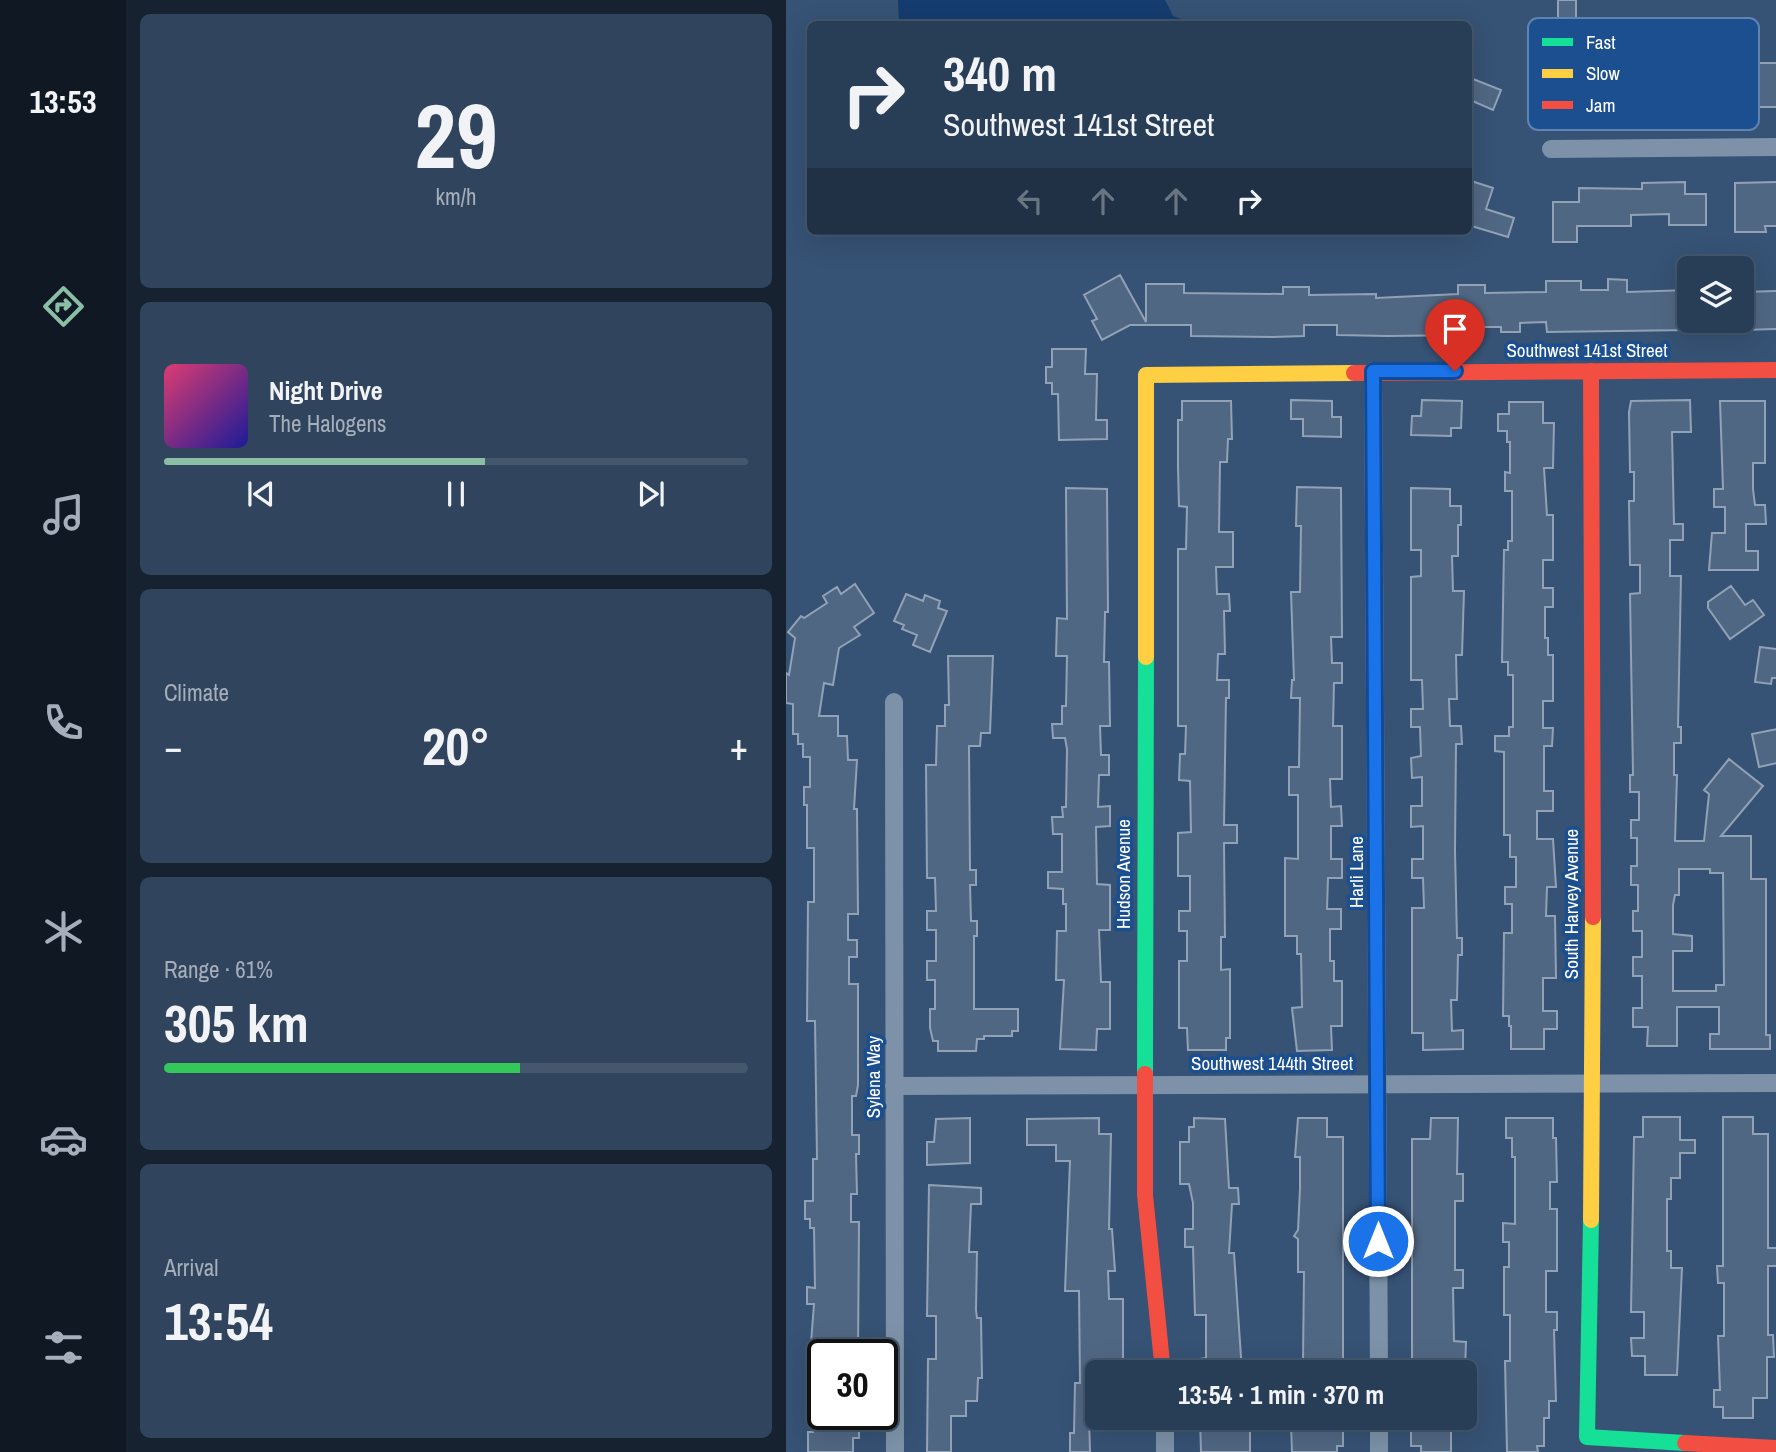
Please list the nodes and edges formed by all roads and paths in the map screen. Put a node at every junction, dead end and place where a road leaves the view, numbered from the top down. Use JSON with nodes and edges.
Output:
{"nodes":[{"id":1,"x":1776,"y":147,"type":"edge"},
{"id":2,"x":1551,"y":149,"type":"dead end"},
{"id":3,"x":1776,"y":370,"type":"edge"},
{"id":4,"x":1373,"y":371,"type":"junction"},
{"id":5,"x":1592,"y":371,"type":"junction"},
{"id":6,"x":1146,"y":375,"type":"joint"},
{"id":7,"x":894,"y":702,"type":"dead end"},
{"id":8,"x":1378,"y":1083,"type":"junction"},
{"id":9,"x":1593,"y":1083,"type":"junction"},
{"id":10,"x":1776,"y":1083,"type":"edge"},
{"id":11,"x":1144,"y":1084,"type":"junction"},
{"id":12,"x":894,"y":1086,"type":"junction"},
{"id":13,"x":1162,"y":1360,"type":"edge"},
{"id":14,"x":1379,"y":1360,"type":"edge"},
{"id":15,"x":1165,"y":1430,"type":"edge"},
{"id":16,"x":1379,"y":1430,"type":"edge"},
{"id":17,"x":1776,"y":1448,"type":"edge"},
{"id":18,"x":895,"y":1452,"type":"edge"},
{"id":19,"x":1165,"y":1452,"type":"edge"},
{"id":20,"x":1379,"y":1452,"type":"edge"}],
"edges":[{"from":1,"to":2,"type":"street"},
{"from":3,"to":5,"type":"street","name":"Southwest 141st Street"},
{"from":4,"to":5,"type":"street","name":"Southwest 141st Street"},
{"from":4,"to":6,"type":"street","name":"Southwest 141st Street"},
{"from":4,"to":8,"type":"street","name":"Harli Lane"},
{"from":5,"to":9,"type":"street","name":"South Harvey Avenue"},
{"from":6,"to":11,"type":"street","name":"Hudson Avenue"},
{"from":7,"to":12,"type":"street","name":"Sylena Way"},
{"from":8,"to":9,"type":"street","name":"Southwest 144th Street"},
{"from":8,"to":11,"type":"street","name":"Southwest 144th Street"},
{"from":8,"to":14,"type":"street","name":"Harli Lane"},
{"from":9,"to":10,"type":"street","name":"Southwest 144th Street"},
{"from":9,"to":17,"type":"street","name":"South Harvey Avenue"},
{"from":11,"to":12,"type":"street","name":"Southwest 144th Street"},
{"from":11,"to":13,"type":"street","name":"Hudson Avenue"},
{"from":12,"to":18,"type":"street","name":"Sylena Way"},
{"from":15,"to":19,"type":"street"},
{"from":16,"to":20,"type":"street"}]}
